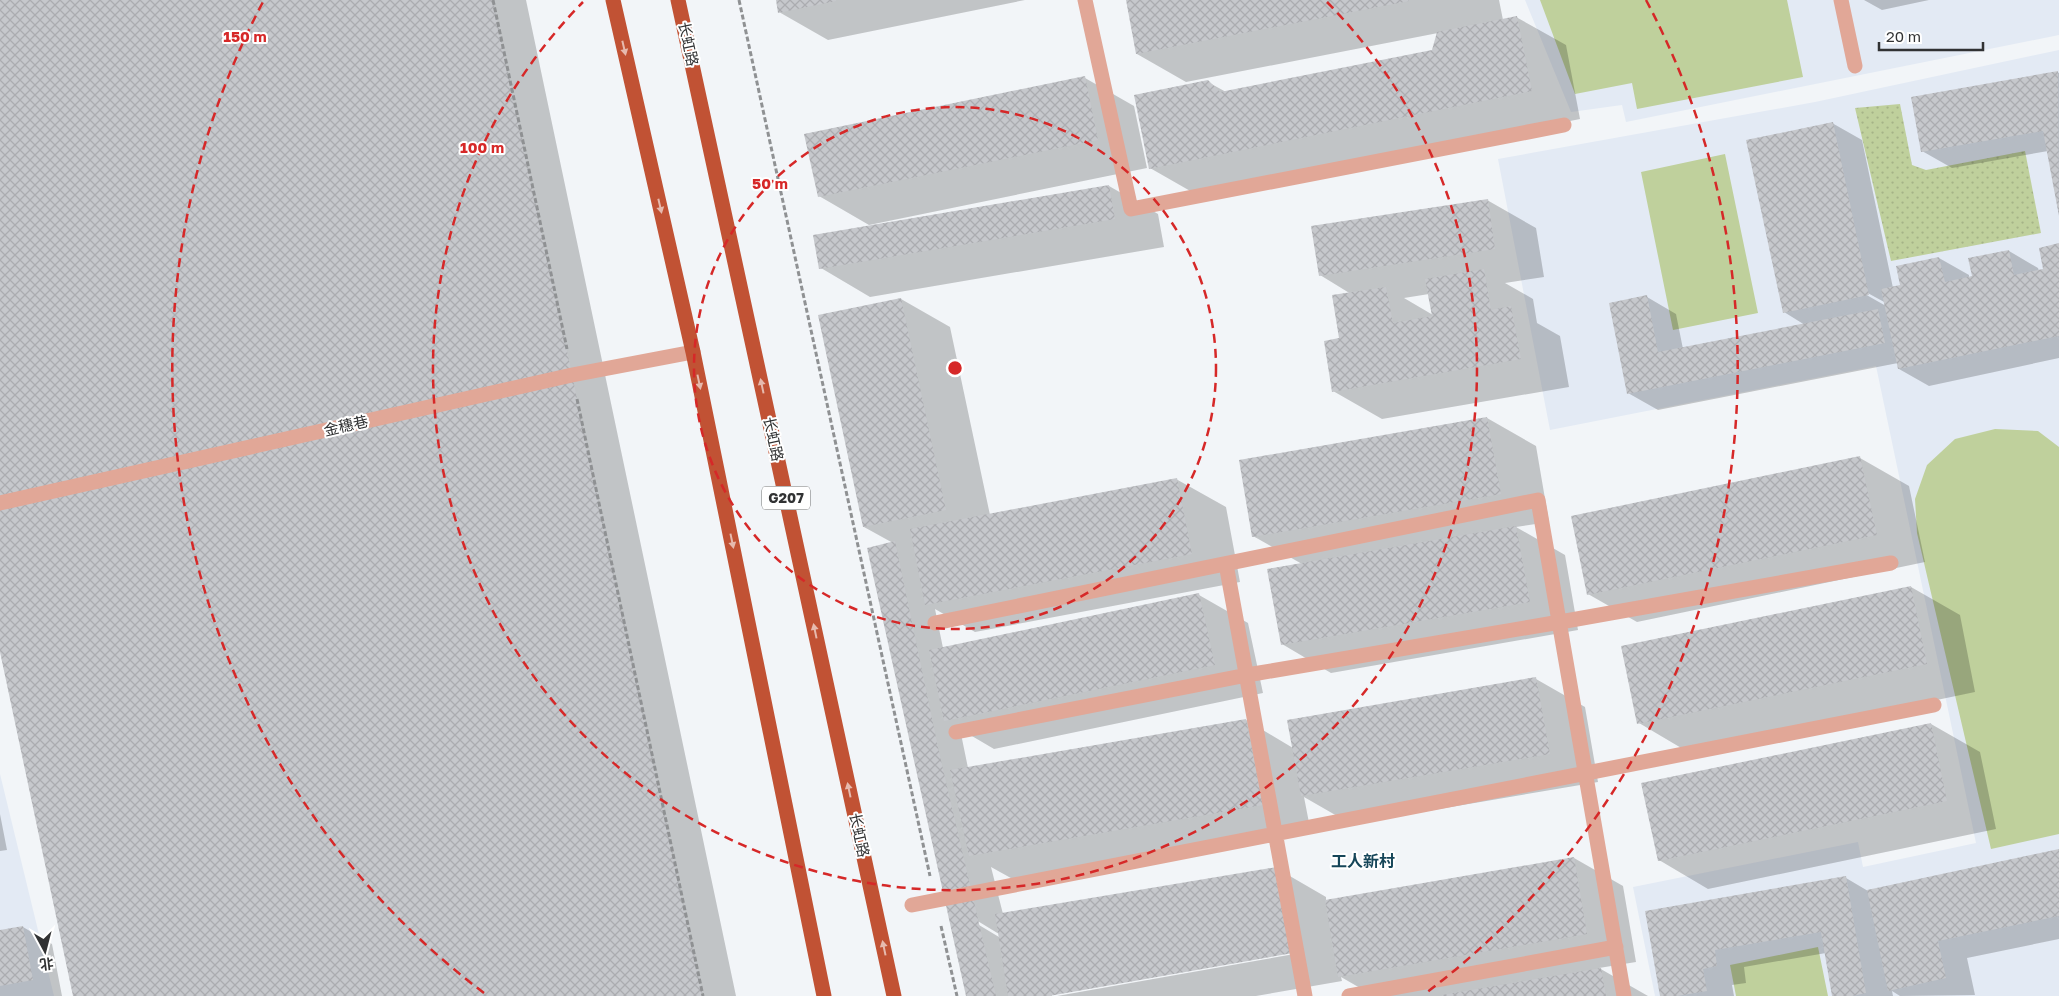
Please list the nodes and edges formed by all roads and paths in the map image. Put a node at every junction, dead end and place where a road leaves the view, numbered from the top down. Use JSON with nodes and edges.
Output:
{"nodes":[{"id":1,"x":493,"y":0,"type":"edge"},
{"id":2,"x":613,"y":0,"type":"edge"},
{"id":3,"x":678,"y":0,"type":"edge"},
{"id":4,"x":739,"y":0,"type":"edge"},
{"id":5,"x":1085,"y":0,"type":"edge"},
{"id":6,"x":1841,"y":0,"type":"edge"},
{"id":7,"x":1855,"y":66,"type":"dead end"},
{"id":8,"x":1564,"y":125,"type":"dead end"},
{"id":9,"x":693,"y":352,"type":"junction"},
{"id":10,"x":572,"y":375,"type":"junction"},
{"id":11,"x":0,"y":503,"type":"edge"},
{"id":12,"x":1891,"y":563,"type":"dead end"},
{"id":13,"x":1226,"y":564,"type":"junction"},
{"id":14,"x":1560,"y":622,"type":"junction"},
{"id":15,"x":935,"y":623,"type":"dead end"},
{"id":16,"x":1247,"y":676,"type":"junction"},
{"id":17,"x":1934,"y":705,"type":"dead end"},
{"id":18,"x":956,"y":732,"type":"dead end"},
{"id":19,"x":1586,"y":772,"type":"junction"},
{"id":20,"x":1276,"y":833,"type":"junction"},
{"id":21,"x":936,"y":900,"type":"junction"},
{"id":22,"x":912,"y":905,"type":"dead end"},
{"id":23,"x":1616,"y":947,"type":"junction"},
{"id":24,"x":703,"y":996,"type":"edge"},
{"id":25,"x":824,"y":996,"type":"edge"},
{"id":26,"x":894,"y":996,"type":"edge"},
{"id":27,"x":957,"y":996,"type":"edge"},
{"id":28,"x":1306,"y":996,"type":"edge"},
{"id":29,"x":1349,"y":996,"type":"edge"},
{"id":30,"x":1624,"y":996,"type":"edge"}],
"edges":[{"from":1,"to":10,"type":"path"},
{"from":2,"to":9,"type":"highway","one_way":true},
{"from":26,"to":3,"type":"highway","name":"长虹路","number":"G207","one_way":true},
{"from":4,"to":21,"type":"path"},
{"from":5,"to":8,"type":"street"},
{"from":6,"to":7,"type":"street"},
{"from":9,"to":10,"type":"street","name":"金穗巷"},
{"from":9,"to":25,"type":"highway","one_way":true},
{"from":10,"to":11,"type":"street","name":"金穗巷"},
{"from":10,"to":24,"type":"path"},
{"from":12,"to":14,"type":"street"},
{"from":13,"to":14,"type":"street"},
{"from":13,"to":15,"type":"street"},
{"from":13,"to":16,"type":"street"},
{"from":14,"to":16,"type":"street"},
{"from":14,"to":19,"type":"street"},
{"from":16,"to":18,"type":"street"},
{"from":16,"to":20,"type":"street"},
{"from":17,"to":19,"type":"street"},
{"from":19,"to":20,"type":"street"},
{"from":19,"to":23,"type":"street"},
{"from":20,"to":21,"type":"street"},
{"from":20,"to":28,"type":"street"},
{"from":21,"to":22,"type":"street"},
{"from":21,"to":27,"type":"path"},
{"from":23,"to":29,"type":"street"},
{"from":23,"to":30,"type":"street"}]}
